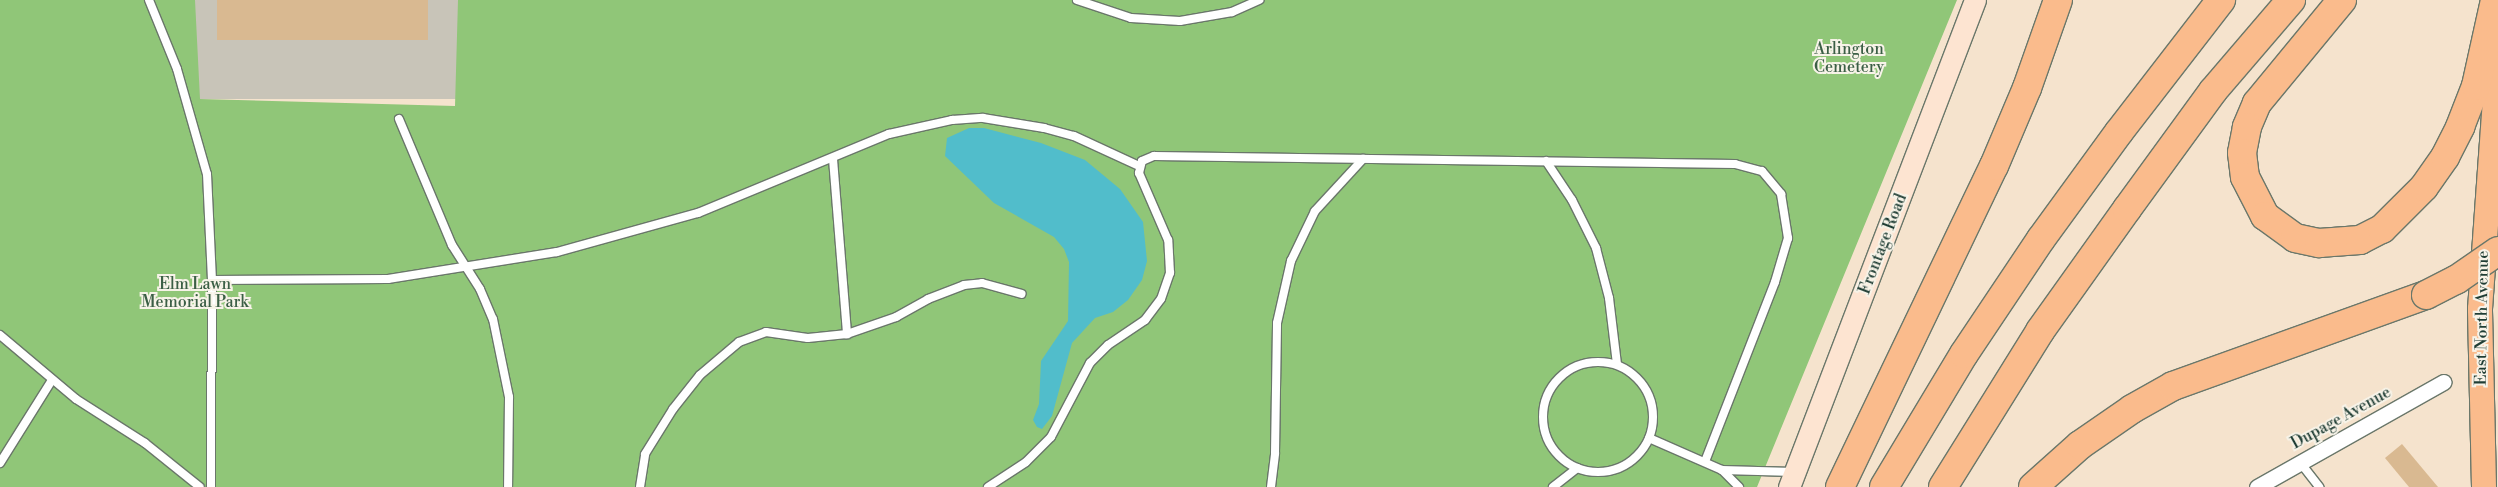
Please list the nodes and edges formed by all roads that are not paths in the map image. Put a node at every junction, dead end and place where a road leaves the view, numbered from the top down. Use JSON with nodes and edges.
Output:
{"nodes":[{"id":1,"x":149,"y":0,"type":"edge"},
{"id":2,"x":1077,"y":0,"type":"edge"},
{"id":3,"x":1258,"y":0,"type":"edge"},
{"id":4,"x":1975,"y":0,"type":"edge"},
{"id":5,"x":2058,"y":0,"type":"edge"},
{"id":6,"x":2221,"y":0,"type":"edge"},
{"id":7,"x":2291,"y":0,"type":"edge"},
{"id":8,"x":2342,"y":0,"type":"edge"},
{"id":9,"x":2495,"y":0,"type":"edge"},
{"id":10,"x":2498,"y":59,"type":"edge"},
{"id":11,"x":399,"y":119,"type":"dead end"},
{"id":12,"x":833,"y":159,"type":"junction"},
{"id":13,"x":1363,"y":159,"type":"junction"},
{"id":14,"x":1546,"y":161,"type":"junction"},
{"id":15,"x":1139,"y":166,"type":"junction"},
{"id":16,"x":2498,"y":251,"type":"edge"},
{"id":17,"x":467,"y":269,"type":"junction"},
{"id":18,"x":212,"y":280,"type":"junction"},
{"id":19,"x":1022,"y":294,"type":"dead end"},
{"id":20,"x":847,"y":334,"type":"junction"},
{"id":21,"x":0,"y":335,"type":"edge"},
{"id":22,"x":1617,"y":364,"type":"junction"},
{"id":23,"x":52,"y":380,"type":"junction"},
{"id":24,"x":2443,"y":382,"type":"dead end"},
{"id":25,"x":1649,"y":438,"type":"junction"},
{"id":26,"x":2299,"y":461,"type":"junction"},
{"id":27,"x":1705,"y":462,"type":"junction"},
{"id":28,"x":0,"y":463,"type":"edge"},
{"id":29,"x":1577,"y":468,"type":"junction"},
{"id":30,"x":1722,"y":470,"type":"junction"},
{"id":31,"x":1793,"y":479,"type":"edge"},
{"id":32,"x":200,"y":487,"type":"edge"},
{"id":33,"x":212,"y":487,"type":"edge"},
{"id":34,"x":508,"y":487,"type":"edge"},
{"id":35,"x":640,"y":487,"type":"edge"},
{"id":36,"x":988,"y":487,"type":"edge"},
{"id":37,"x":1271,"y":487,"type":"edge"},
{"id":38,"x":1553,"y":487,"type":"edge"},
{"id":39,"x":1739,"y":487,"type":"edge"},
{"id":40,"x":1840,"y":487,"type":"edge"},
{"id":41,"x":1884,"y":487,"type":"edge"},
{"id":42,"x":1943,"y":487,"type":"edge"},
{"id":43,"x":2033,"y":487,"type":"edge"},
{"id":44,"x":2256,"y":487,"type":"edge"},
{"id":45,"x":2319,"y":487,"type":"edge"},
{"id":46,"x":2484,"y":487,"type":"edge"}],
"edges":[{"from":1,"to":18,"type":"lane"},
{"from":2,"to":3,"type":"lane"},
{"from":4,"to":31,"type":"street","name":"Frontage Road"},
{"from":5,"to":40,"type":"highway"},
{"from":6,"to":41,"type":"highway"},
{"from":7,"to":42,"type":"highway"},
{"from":8,"to":9,"type":"highway"},
{"from":10,"to":46,"type":"main road","name":"East North Avenue"},
{"from":11,"to":17,"type":"lane"},
{"from":12,"to":15,"type":"lane"},
{"from":12,"to":17,"type":"lane"},
{"from":12,"to":20,"type":"lane"},
{"from":13,"to":14,"type":"lane"},
{"from":13,"to":15,"type":"lane"},
{"from":13,"to":37,"type":"lane"},
{"from":14,"to":22,"type":"lane"},
{"from":14,"to":27,"type":"lane"},
{"from":15,"to":36,"type":"lane"},
{"from":16,"to":43,"type":"highway","bridge":true},
{"from":17,"to":18,"type":"lane"},
{"from":17,"to":34,"type":"lane"},
{"from":18,"to":33,"type":"lane"},
{"from":19,"to":20,"type":"lane"},
{"from":20,"to":35,"type":"lane"},
{"from":21,"to":23,"type":"lane"},
{"from":22,"to":25,"type":"lane"},
{"from":22,"to":29,"type":"lane"},
{"from":23,"to":28,"type":"lane"},
{"from":23,"to":32,"type":"lane"},
{"from":24,"to":26,"type":"street","name":"Dupage Avenue"},
{"from":25,"to":27,"type":"lane"},
{"from":25,"to":29,"type":"lane"},
{"from":26,"to":44,"type":"street","name":"Dupage Avenue"},
{"from":26,"to":45,"type":"lane"},
{"from":27,"to":30,"type":"lane"},
{"from":29,"to":38,"type":"lane"},
{"from":30,"to":31,"type":"lane"},
{"from":30,"to":39,"type":"lane"}]}
